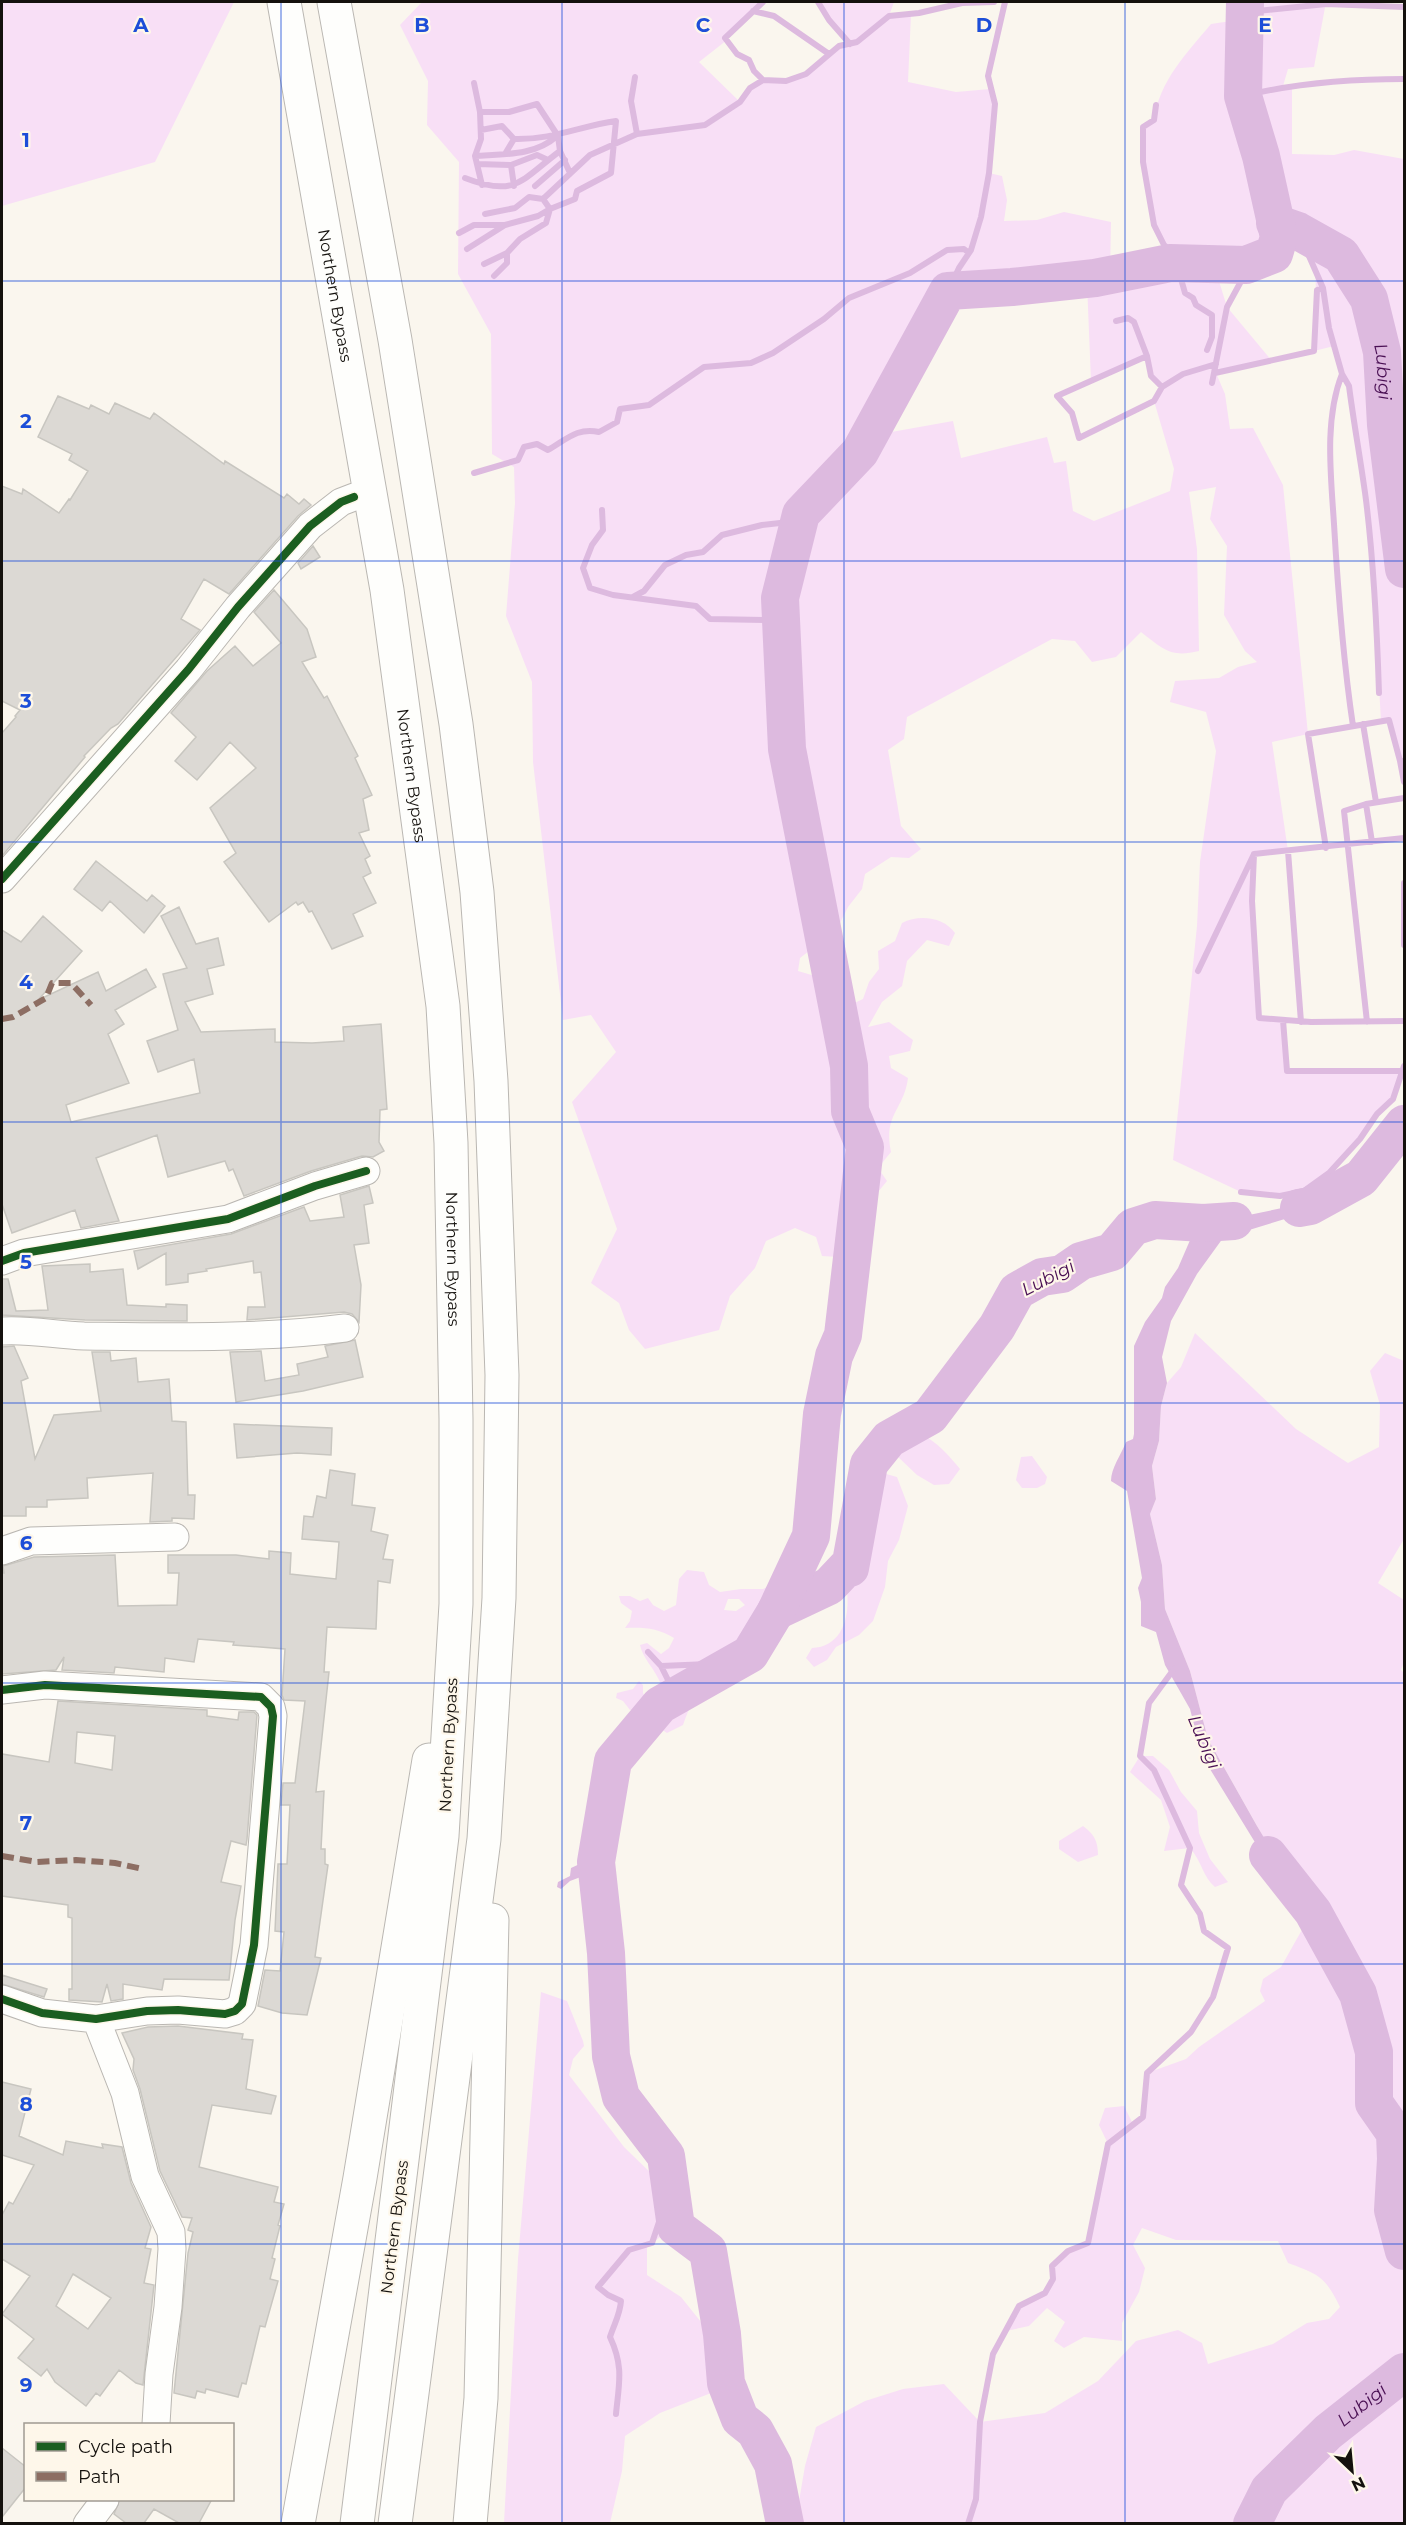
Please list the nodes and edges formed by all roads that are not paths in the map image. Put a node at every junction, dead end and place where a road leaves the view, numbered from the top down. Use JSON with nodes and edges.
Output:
{"nodes":[{"id":1,"x":284,"y":2,"type":"edge"},
{"id":2,"x":334,"y":2,"type":"edge"},
{"id":3,"x":354,"y":497,"type":"dead end"},
{"id":4,"x":2,"y":879,"type":"edge"},
{"id":5,"x":366,"y":1172,"type":"dead end"},
{"id":6,"x":2,"y":1260,"type":"edge"},
{"id":7,"x":345,"y":1328,"type":"dead end"},
{"id":8,"x":2,"y":1331,"type":"edge"},
{"id":9,"x":175,"y":1537,"type":"dead end"},
{"id":10,"x":2,"y":1551,"type":"edge"},
{"id":11,"x":499,"y":1598,"type":"junction"},
{"id":12,"x":456,"y":1604,"type":"junction"},
{"id":13,"x":2,"y":1690,"type":"edge"},
{"id":14,"x":2,"y":1999,"type":"edge"},
{"id":15,"x":96,"y":2019,"type":"junction"},
{"id":16,"x":156,"y":2423,"type":"edge"},
{"id":17,"x":104,"y":2501,"type":"edge"},
{"id":18,"x":87,"y":2523,"type":"edge"},
{"id":19,"x":298,"y":2523,"type":"edge"},
{"id":20,"x":357,"y":2523,"type":"edge"},
{"id":21,"x":395,"y":2523,"type":"edge"},
{"id":22,"x":470,"y":2523,"type":"edge"}],
"edges":[{"from":1,"to":12,"type":"highway","name":"Northern Bypass"},
{"from":2,"to":11,"type":"highway"},
{"from":3,"to":4,"type":"street"},
{"from":5,"to":6,"type":"street"},
{"from":7,"to":8,"type":"street"},
{"from":9,"to":10,"type":"street"},
{"from":11,"to":21,"type":"highway"},
{"from":11,"to":22,"type":"highway"},
{"from":12,"to":19,"type":"highway"},
{"from":12,"to":20,"type":"highway","name":"Northern Bypass"},
{"from":13,"to":15,"type":"street"},
{"from":14,"to":15,"type":"street"},
{"from":15,"to":16,"type":"street"},
{"from":17,"to":18,"type":"street"}]}
